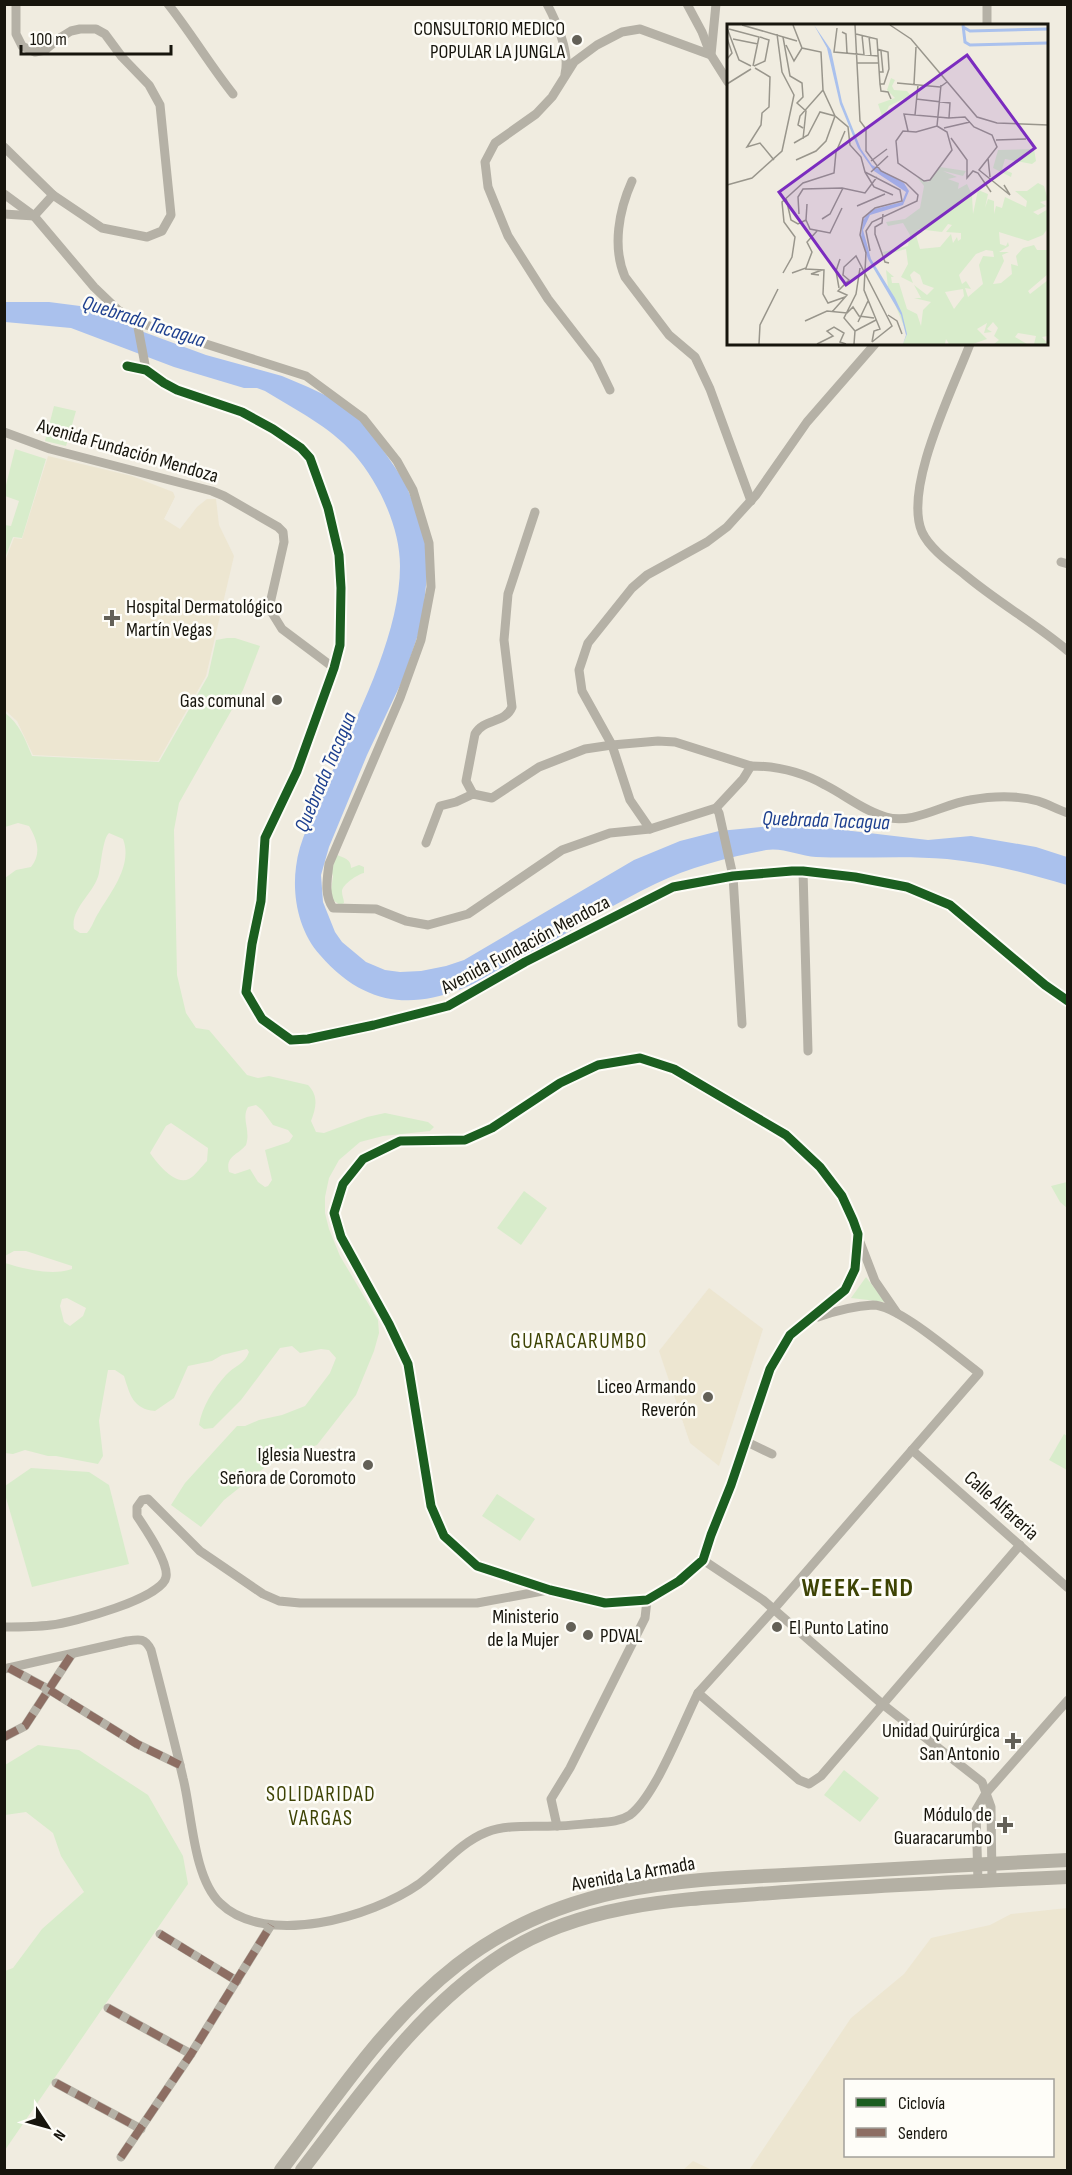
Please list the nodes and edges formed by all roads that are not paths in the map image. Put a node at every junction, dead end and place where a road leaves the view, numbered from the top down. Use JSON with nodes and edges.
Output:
{"nodes":[{"id":1,"x":16,"y":4,"type":"edge"},
{"id":2,"x":168,"y":4,"type":"edge"},
{"id":3,"x":547,"y":4,"type":"edge"},
{"id":4,"x":687,"y":4,"type":"edge"},
{"id":5,"x":716,"y":4,"type":"edge"},
{"id":6,"x":979,"y":4,"type":"edge"},
{"id":7,"x":987,"y":4,"type":"edge"},
{"id":8,"x":987,"y":23,"type":"edge"},
{"id":9,"x":711,"y":56,"type":"junction"},
{"id":10,"x":565,"y":76,"type":"junction"},
{"id":11,"x":727,"y":78,"type":"edge"},
{"id":12,"x":233,"y":94,"type":"dead end"},
{"id":13,"x":4,"y":147,"type":"edge"},
{"id":14,"x":632,"y":181,"type":"dead end"},
{"id":15,"x":4,"y":194,"type":"edge"},
{"id":16,"x":53,"y":195,"type":"junction"},
{"id":17,"x":4,"y":214,"type":"edge"},
{"id":18,"x":34,"y":216,"type":"junction"},
{"id":19,"x":138,"y":326,"type":"junction"},
{"id":20,"x":874,"y":345,"type":"edge"},
{"id":21,"x":970,"y":345,"type":"edge"},
{"id":22,"x":127,"y":366,"type":"dead end"},
{"id":23,"x":146,"y":370,"type":"junction"},
{"id":24,"x":610,"y":390,"type":"dead end"},
{"id":25,"x":4,"y":432,"type":"edge"},
{"id":26,"x":751,"y":501,"type":"junction"},
{"id":27,"x":535,"y":513,"type":"dead end"},
{"id":28,"x":1068,"y":651,"type":"edge"},
{"id":29,"x":334,"y":668,"type":"junction"},
{"id":30,"x":612,"y":745,"type":"junction"},
{"id":31,"x":751,"y":766,"type":"junction"},
{"id":32,"x":473,"y":794,"type":"junction"},
{"id":33,"x":718,"y":811,"type":"junction"},
{"id":34,"x":1068,"y":813,"type":"edge"},
{"id":35,"x":650,"y":829,"type":"junction"},
{"id":36,"x":426,"y":843,"type":"dead end"},
{"id":37,"x":803,"y":871,"type":"junction"},
{"id":38,"x":733,"y":876,"type":"junction"},
{"id":39,"x":1068,"y":1001,"type":"edge"},
{"id":40,"x":742,"y":1024,"type":"dead end"},
{"id":41,"x":808,"y":1051,"type":"dead end"},
{"id":42,"x":858,"y":1234,"type":"junction"},
{"id":43,"x":897,"y":1313,"type":"junction"},
{"id":44,"x":814,"y":1318,"type":"junction"},
{"id":45,"x":746,"y":1441,"type":"junction"},
{"id":46,"x":912,"y":1450,"type":"junction"},
{"id":47,"x":772,"y":1454,"type":"dead end"},
{"id":48,"x":1020,"y":1545,"type":"junction"},
{"id":49,"x":703,"y":1560,"type":"junction"},
{"id":50,"x":1068,"y":1588,"type":"edge"},
{"id":51,"x":550,"y":1590,"type":"junction"},
{"id":52,"x":647,"y":1600,"type":"junction"},
{"id":53,"x":774,"y":1609,"type":"junction"},
{"id":54,"x":4,"y":1627,"type":"edge"},
{"id":55,"x":72,"y":1654,"type":"junction"},
{"id":56,"x":7,"y":1669,"type":"edge"},
{"id":57,"x":48,"y":1689,"type":"junction"},
{"id":58,"x":698,"y":1693,"type":"junction"},
{"id":59,"x":1068,"y":1700,"type":"edge"},
{"id":60,"x":882,"y":1703,"type":"junction"},
{"id":61,"x":4,"y":1737,"type":"edge"},
{"id":62,"x":180,"y":1765,"type":"junction"},
{"id":63,"x":986,"y":1793,"type":"junction"},
{"id":64,"x":556,"y":1826,"type":"junction"},
{"id":65,"x":1068,"y":1860,"type":"edge"},
{"id":66,"x":984,"y":1864,"type":"junction"},
{"id":67,"x":1068,"y":1877,"type":"edge"},
{"id":68,"x":985,"y":1881,"type":"junction"},
{"id":69,"x":271,"y":1925,"type":"junction"},
{"id":70,"x":160,"y":1934,"type":"dead end"},
{"id":71,"x":237,"y":1981,"type":"junction"},
{"id":72,"x":108,"y":2008,"type":"dead end"},
{"id":73,"x":191,"y":2054,"type":"junction"},
{"id":74,"x":56,"y":2083,"type":"dead end"},
{"id":75,"x":141,"y":2128,"type":"junction"},
{"id":76,"x":121,"y":2157,"type":"dead end"},
{"id":77,"x":280,"y":2170,"type":"edge"},
{"id":78,"x":302,"y":2170,"type":"edge"}],
"edges":[{"from":1,"to":16,"type":"street"},
{"from":2,"to":12,"type":"street"},
{"from":3,"to":10,"type":"street"},
{"from":4,"to":9,"type":"street"},
{"from":5,"to":9,"type":"street"},
{"from":6,"to":8,"type":"street"},
{"from":7,"to":8,"type":"street"},
{"from":9,"to":10,"type":"street"},
{"from":9,"to":11,"type":"street"},
{"from":10,"to":24,"type":"street"},
{"from":13,"to":16,"type":"street"},
{"from":14,"to":26,"type":"street"},
{"from":15,"to":18,"type":"street"},
{"from":16,"to":18,"type":"street"},
{"from":17,"to":18,"type":"street"},
{"from":18,"to":19,"type":"street"},
{"from":19,"to":23,"type":"street"},
{"from":19,"to":35,"type":"street"},
{"from":20,"to":26,"type":"street"},
{"from":21,"to":28,"type":"street"},
{"from":22,"to":23,"type":"street"},
{"from":23,"to":29,"type":"street"},
{"from":25,"to":29,"type":"street","name":"Avenida Fundación Mendoza"},
{"from":26,"to":30,"type":"street"},
{"from":27,"to":32,"type":"street"},
{"from":29,"to":38,"type":"street","name":"Avenida Fundación Mendoza"},
{"from":30,"to":31,"type":"street"},
{"from":30,"to":32,"type":"street"},
{"from":30,"to":35,"type":"street"},
{"from":31,"to":33,"type":"street"},
{"from":31,"to":34,"type":"street"},
{"from":32,"to":36,"type":"street"},
{"from":33,"to":35,"type":"street"},
{"from":33,"to":38,"type":"street"},
{"from":37,"to":38,"type":"street","name":"Avenida Fundación Mendoza"},
{"from":37,"to":39,"type":"street","name":"Avenida Fundación Mendoza"},
{"from":37,"to":41,"type":"street"},
{"from":38,"to":40,"type":"street"},
{"from":42,"to":43,"type":"street"},
{"from":42,"to":44,"type":"street"},
{"from":42,"to":51,"type":"street"},
{"from":43,"to":44,"type":"street"},
{"from":43,"to":46,"type":"street"},
{"from":44,"to":45,"type":"street"},
{"from":45,"to":47,"type":"street"},
{"from":45,"to":49,"type":"street"},
{"from":46,"to":48,"type":"street","name":"Calle Alfareria"},
{"from":46,"to":53,"type":"street"},
{"from":48,"to":50,"type":"street","name":"Calle Alfareria"},
{"from":48,"to":60,"type":"street"},
{"from":49,"to":52,"type":"street"},
{"from":49,"to":53,"type":"street"},
{"from":51,"to":52,"type":"street"},
{"from":51,"to":54,"type":"street"},
{"from":52,"to":64,"type":"street"},
{"from":53,"to":58,"type":"street"},
{"from":53,"to":60,"type":"street"},
{"from":55,"to":56,"type":"street"},
{"from":55,"to":57,"type":"street"},
{"from":55,"to":62,"type":"street"},
{"from":56,"to":57,"type":"street"},
{"from":57,"to":61,"type":"street"},
{"from":57,"to":62,"type":"street"},
{"from":58,"to":60,"type":"street"},
{"from":58,"to":64,"type":"street"},
{"from":59,"to":63,"type":"street"},
{"from":60,"to":63,"type":"street"},
{"from":62,"to":69,"type":"street"},
{"from":63,"to":66,"type":"street"},
{"from":63,"to":66,"type":"street"},
{"from":64,"to":69,"type":"street"},
{"from":65,"to":66,"type":"main road","name":"Avenida La Armada"},
{"from":66,"to":68,"type":"street"},
{"from":66,"to":68,"type":"street"},
{"from":66,"to":77,"type":"main road","name":"Avenida La Armada"},
{"from":67,"to":68,"type":"main road","name":"Avenida La Armada"},
{"from":68,"to":78,"type":"main road","name":"Avenida La Armada"},
{"from":69,"to":71,"type":"street"},
{"from":70,"to":71,"type":"street"},
{"from":71,"to":73,"type":"street"},
{"from":72,"to":73,"type":"street"},
{"from":73,"to":75,"type":"street"},
{"from":74,"to":75,"type":"street"},
{"from":75,"to":76,"type":"street"}]}
